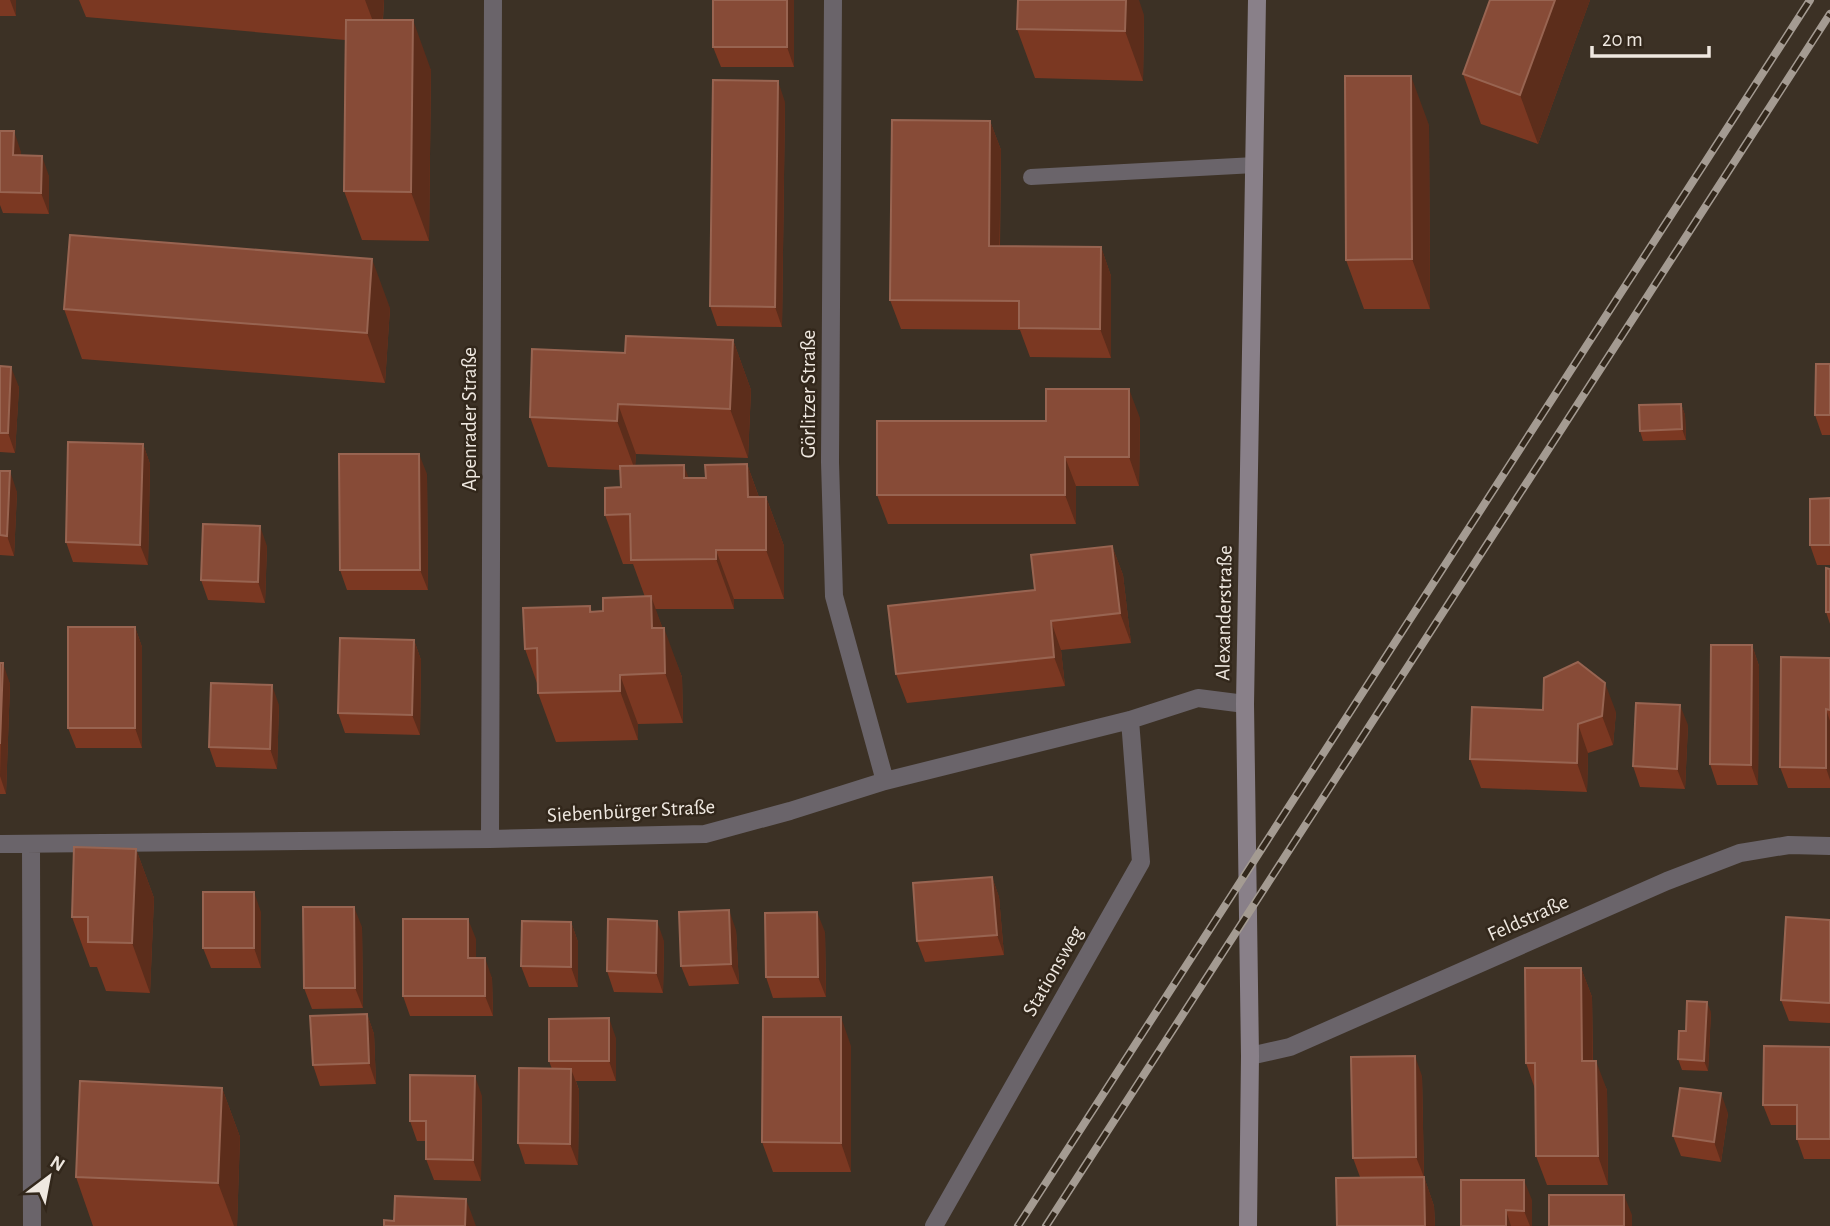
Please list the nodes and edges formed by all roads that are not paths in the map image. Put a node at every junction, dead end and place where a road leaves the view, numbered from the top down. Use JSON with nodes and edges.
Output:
{"nodes":[{"id":1,"x":493,"y":0,"type":"edge"},
{"id":2,"x":833,"y":0,"type":"edge"},
{"id":3,"x":1257,"y":0,"type":"edge"},
{"id":4,"x":1255,"y":166,"type":"junction"},
{"id":5,"x":1031,"y":177,"type":"dead end"},
{"id":6,"x":1245,"y":704,"type":"junction"},
{"id":7,"x":1130,"y":720,"type":"junction"},
{"id":8,"x":885,"y":781,"type":"junction"},
{"id":9,"x":490,"y":839,"type":"junction"},
{"id":10,"x":0,"y":844,"type":"edge"},
{"id":11,"x":31,"y":845,"type":"junction"},
{"id":12,"x":1830,"y":846,"type":"edge"},
{"id":13,"x":1250,"y":1056,"type":"junction"},
{"id":14,"x":32,"y":1226,"type":"edge"},
{"id":15,"x":934,"y":1226,"type":"edge"},
{"id":16,"x":1248,"y":1226,"type":"edge"}],
"edges":[{"from":1,"to":9,"type":"street","name":"Apenrader Straße"},
{"from":2,"to":8,"type":"street","name":"Görlitzer Straße"},
{"from":3,"to":4,"type":"main road","name":"Alexanderstraße"},
{"from":4,"to":5,"type":"lane"},
{"from":4,"to":6,"type":"main road","name":"Alexanderstraße"},
{"from":6,"to":7,"type":"street","name":"Siebenbürger Straße"},
{"from":6,"to":13,"type":"main road","name":"Alexanderstraße"},
{"from":7,"to":8,"type":"street","name":"Siebenbürger Straße"},
{"from":7,"to":15,"type":"street","name":"Stationsweg"},
{"from":8,"to":9,"type":"street","name":"Siebenbürger Straße"},
{"from":9,"to":11,"type":"street","name":"Siebenbürger Straße"},
{"from":10,"to":11,"type":"street","name":"Siebenbürger Straße"},
{"from":11,"to":14,"type":"street"},
{"from":12,"to":13,"type":"street","name":"Feldstraße"},
{"from":13,"to":16,"type":"main road","name":"Alexanderstraße"}]}
